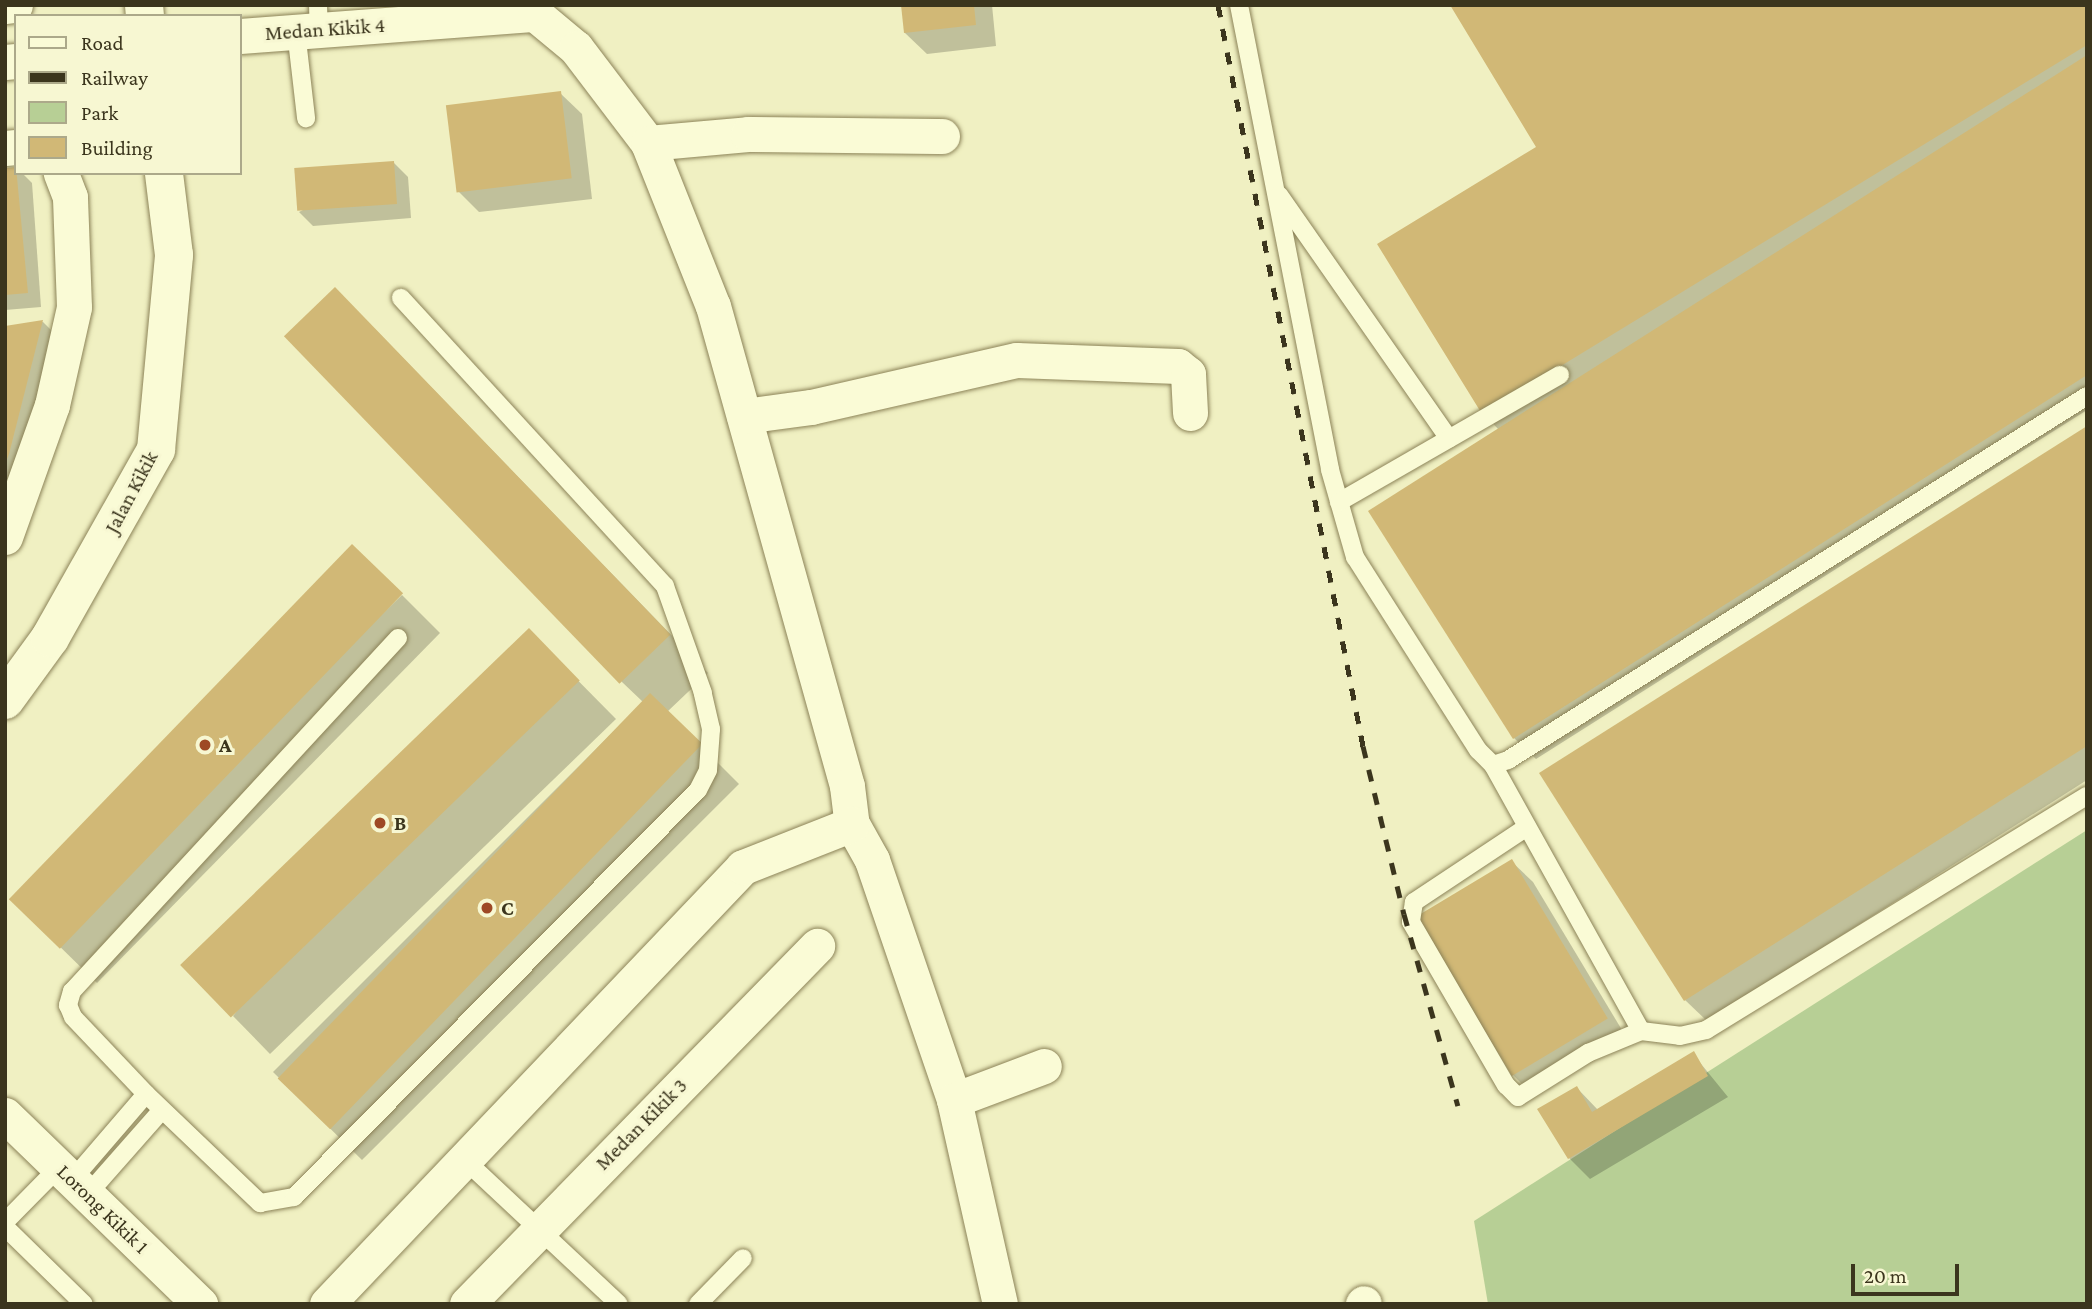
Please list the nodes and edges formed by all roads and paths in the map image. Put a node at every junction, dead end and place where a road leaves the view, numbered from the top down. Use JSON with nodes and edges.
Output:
{"nodes":[{"id":1,"x":15,"y":5,"type":"edge"},
{"id":2,"x":1238,"y":5,"type":"edge"},
{"id":3,"x":5,"y":6,"type":"edge"},
{"id":4,"x":311,"y":22,"type":"edge"},
{"id":5,"x":242,"y":36,"type":"edge"},
{"id":6,"x":306,"y":118,"type":"dead end"},
{"id":7,"x":942,"y":136,"type":"dead end"},
{"id":8,"x":648,"y":143,"type":"junction"},
{"id":9,"x":62,"y":175,"type":"edge"},
{"id":10,"x":164,"y":175,"type":"edge"},
{"id":11,"x":1275,"y":190,"type":"junction"},
{"id":12,"x":401,"y":298,"type":"dead end"},
{"id":13,"x":1560,"y":375,"type":"dead end"},
{"id":14,"x":2087,"y":396,"type":"edge"},
{"id":15,"x":1190,"y":413,"type":"dead end"},
{"id":16,"x":744,"y":416,"type":"junction"},
{"id":17,"x":1450,"y":439,"type":"junction"},
{"id":18,"x":1339,"y":502,"type":"junction"},
{"id":19,"x":5,"y":537,"type":"edge"},
{"id":20,"x":398,"y":638,"type":"dead end"},
{"id":21,"x":5,"y":700,"type":"edge"},
{"id":22,"x":1493,"y":765,"type":"junction"},
{"id":23,"x":2087,"y":796,"type":"edge"},
{"id":24,"x":852,"y":824,"type":"junction"},
{"id":25,"x":1527,"y":827,"type":"junction"},
{"id":26,"x":817,"y":946,"type":"dead end"},
{"id":27,"x":1641,"y":1031,"type":"junction"},
{"id":28,"x":1044,"y":1066,"type":"dead end"},
{"id":29,"x":146,"y":1094,"type":"junction"},
{"id":30,"x":954,"y":1100,"type":"junction"},
{"id":31,"x":162,"y":1110,"type":"junction"},
{"id":32,"x":5,"y":1115,"type":"edge"},
{"id":33,"x":466,"y":1161,"type":"junction"},
{"id":34,"x":73,"y":1181,"type":"junction"},
{"id":35,"x":5,"y":1224,"type":"edge"},
{"id":36,"x":538,"y":1228,"type":"junction"},
{"id":37,"x":743,"y":1258,"type":"dead end"},
{"id":38,"x":84,"y":1304,"type":"edge"},
{"id":39,"x":200,"y":1304,"type":"edge"},
{"id":40,"x":327,"y":1304,"type":"edge"},
{"id":41,"x":467,"y":1304,"type":"edge"},
{"id":42,"x":619,"y":1304,"type":"edge"},
{"id":43,"x":698,"y":1304,"type":"edge"},
{"id":44,"x":1000,"y":1304,"type":"edge"}],
"edges":[{"from":1,"to":3,"type":"street"},
{"from":2,"to":11,"type":"lane"},
{"from":4,"to":5,"type":"street","name":"Medan Kikik 4"},
{"from":4,"to":6,"type":"lane"},
{"from":4,"to":8,"type":"street","name":"Medan Kikik 4"},
{"from":7,"to":8,"type":"street"},
{"from":8,"to":16,"type":"street"},
{"from":9,"to":19,"type":"street"},
{"from":10,"to":21,"type":"street","name":"Jalan Kikik"},
{"from":11,"to":17,"type":"lane"},
{"from":11,"to":18,"type":"lane"},
{"from":12,"to":31,"type":"lane"},
{"from":13,"to":17,"type":"lane"},
{"from":14,"to":22,"type":"lane"},
{"from":15,"to":16,"type":"street"},
{"from":16,"to":24,"type":"street"},
{"from":17,"to":18,"type":"lane"},
{"from":18,"to":22,"type":"lane"},
{"from":20,"to":29,"type":"lane"},
{"from":22,"to":25,"type":"lane"},
{"from":23,"to":27,"type":"lane"},
{"from":24,"to":30,"type":"street"},
{"from":24,"to":33,"type":"street"},
{"from":25,"to":27,"type":"lane"},
{"from":25,"to":27,"type":"lane"},
{"from":26,"to":36,"type":"street","name":"Medan Kikik 3"},
{"from":28,"to":30,"type":"street"},
{"from":29,"to":31,"type":"lane"},
{"from":29,"to":34,"type":"lane"},
{"from":30,"to":44,"type":"street"},
{"from":31,"to":34,"type":"lane"},
{"from":32,"to":34,"type":"street","name":"Lorong Kikik 1"},
{"from":33,"to":36,"type":"lane"},
{"from":33,"to":40,"type":"street"},
{"from":34,"to":35,"type":"lane"},
{"from":34,"to":39,"type":"street","name":"Lorong Kikik 1"},
{"from":35,"to":38,"type":"lane"},
{"from":36,"to":41,"type":"street","name":"Medan Kikik 3"},
{"from":36,"to":42,"type":"lane"},
{"from":37,"to":43,"type":"lane"}]}
